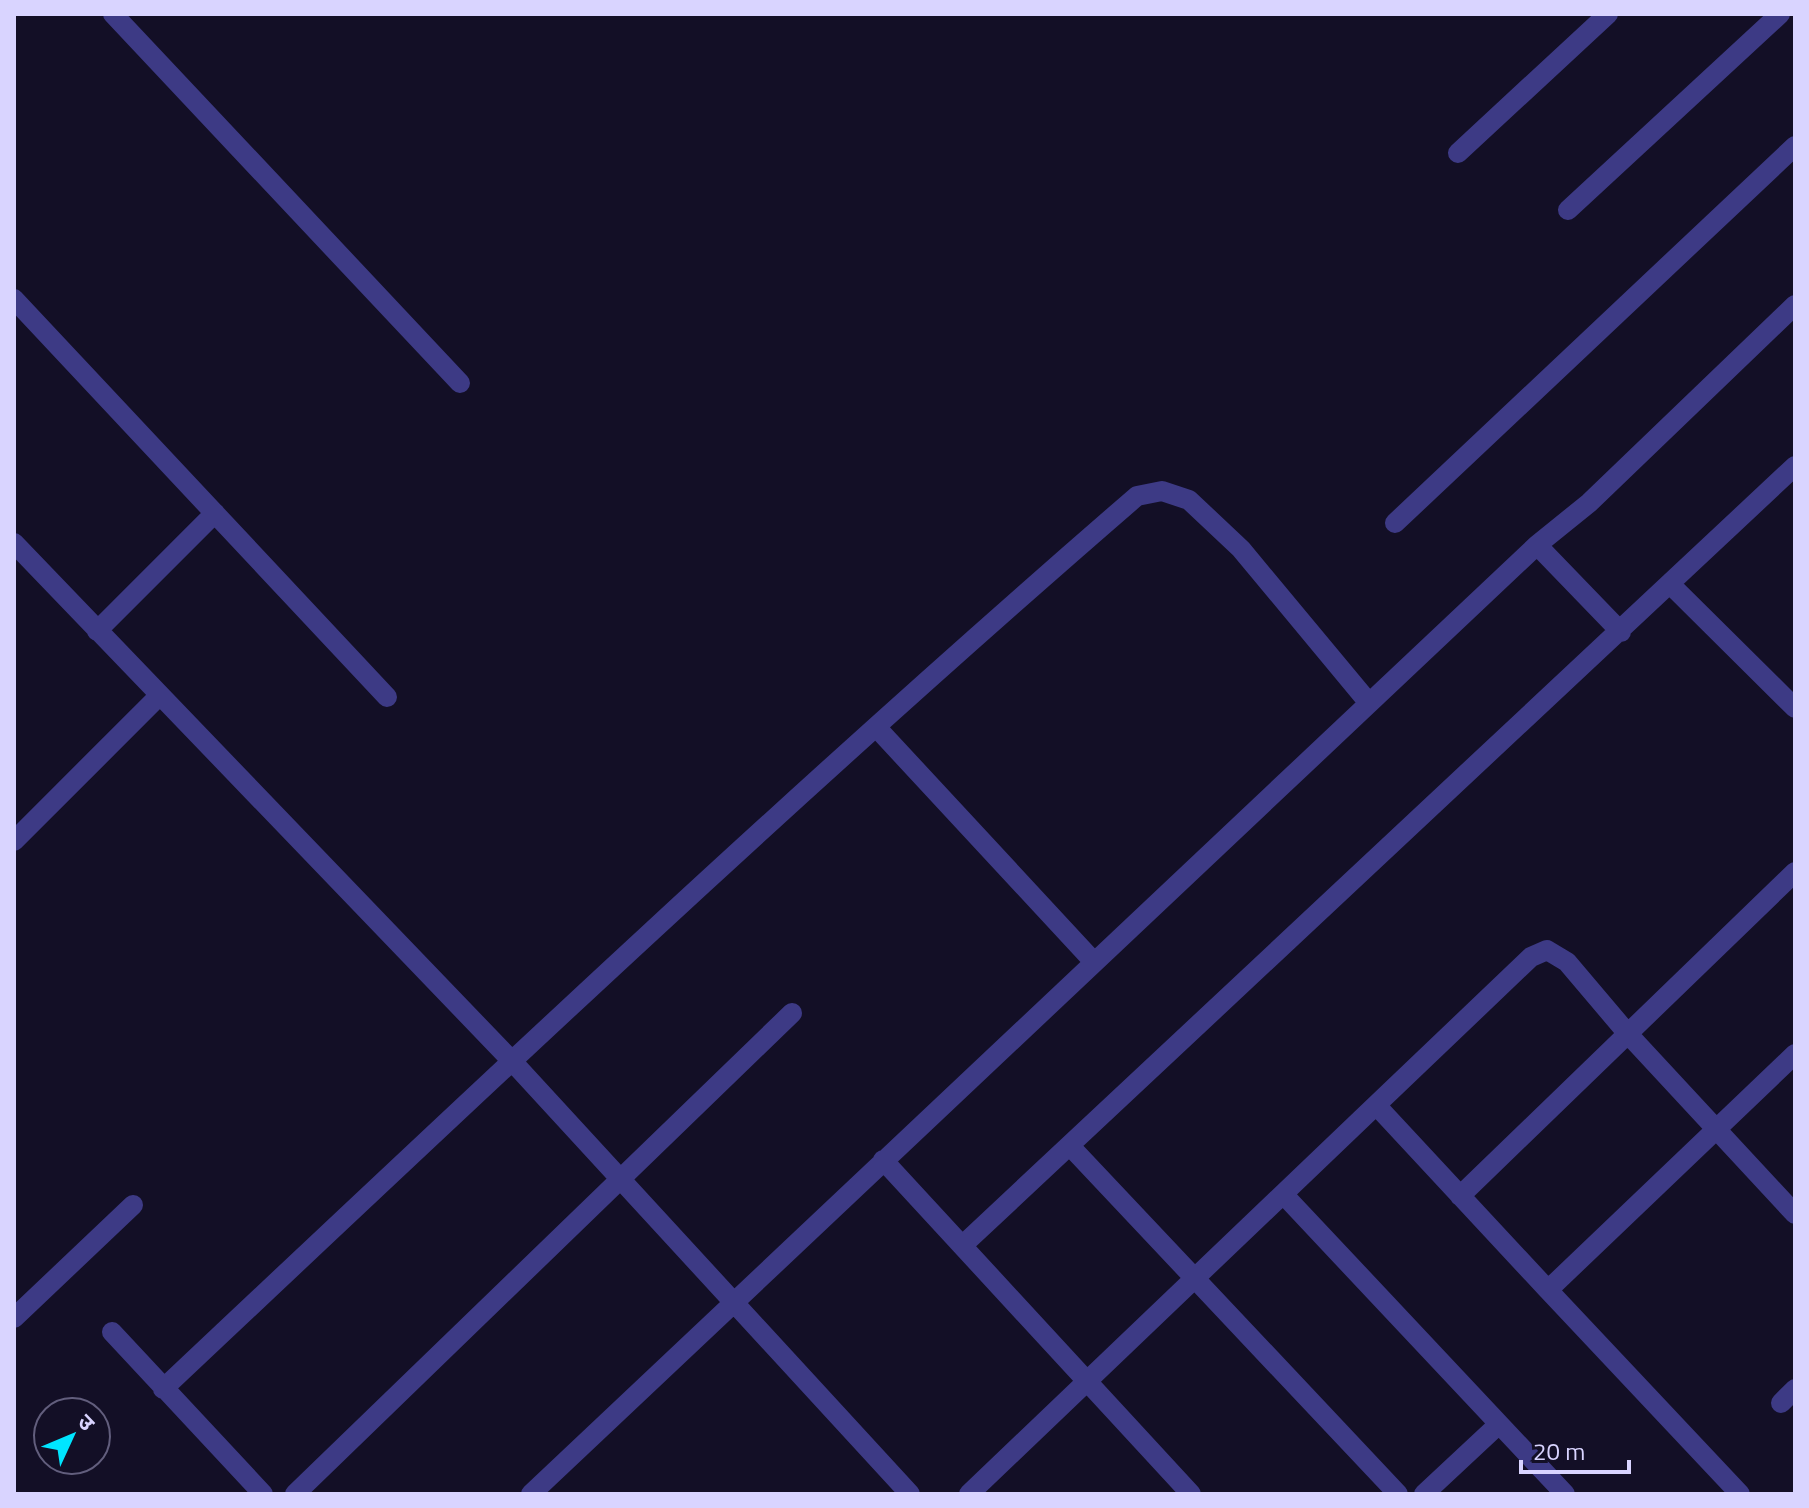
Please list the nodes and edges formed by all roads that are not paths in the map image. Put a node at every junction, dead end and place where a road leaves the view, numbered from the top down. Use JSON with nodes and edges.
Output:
{"nodes":[{"id":1,"x":113,"y":14,"type":"edge"},
{"id":2,"x":1608,"y":14,"type":"edge"},
{"id":3,"x":1780,"y":14,"type":"edge"},
{"id":4,"x":1795,"y":146,"type":"edge"},
{"id":5,"x":1458,"y":153,"type":"dead end"},
{"id":6,"x":1568,"y":210,"type":"dead end"},
{"id":7,"x":14,"y":299,"type":"edge"},
{"id":8,"x":1795,"y":305,"type":"edge"},
{"id":9,"x":460,"y":383,"type":"dead end"},
{"id":10,"x":1795,"y":466,"type":"edge"},
{"id":11,"x":215,"y":513,"type":"junction"},
{"id":12,"x":1395,"y":523,"type":"dead end"},
{"id":13,"x":1537,"y":545,"type":"junction"},
{"id":14,"x":18,"y":554,"type":"edge"},
{"id":15,"x":1671,"y":585,"type":"junction"},
{"id":16,"x":97,"y":631,"type":"junction"},
{"id":17,"x":1621,"y":632,"type":"junction"},
{"id":18,"x":160,"y":695,"type":"junction"},
{"id":19,"x":387,"y":697,"type":"dead end"},
{"id":20,"x":1369,"y":703,"type":"junction"},
{"id":21,"x":1795,"y":708,"type":"edge"},
{"id":22,"x":877,"y":728,"type":"junction"},
{"id":23,"x":14,"y":841,"type":"edge"},
{"id":24,"x":1795,"y":872,"type":"edge"},
{"id":25,"x":1094,"y":962,"type":"junction"},
{"id":26,"x":792,"y":1013,"type":"dead end"},
{"id":27,"x":1628,"y":1034,"type":"junction"},
{"id":28,"x":1795,"y":1054,"type":"edge"},
{"id":29,"x":511,"y":1060,"type":"junction"},
{"id":30,"x":1376,"y":1105,"type":"junction"},
{"id":31,"x":1718,"y":1130,"type":"junction"},
{"id":32,"x":1070,"y":1146,"type":"junction"},
{"id":33,"x":883,"y":1160,"type":"junction"},
{"id":34,"x":619,"y":1177,"type":"junction"},
{"id":35,"x":1284,"y":1195,"type":"junction"},
{"id":36,"x":1460,"y":1196,"type":"junction"},
{"id":37,"x":133,"y":1205,"type":"dead end"},
{"id":38,"x":1795,"y":1214,"type":"edge"},
{"id":39,"x":964,"y":1244,"type":"junction"},
{"id":40,"x":1197,"y":1280,"type":"junction"},
{"id":41,"x":1548,"y":1290,"type":"junction"},
{"id":42,"x":733,"y":1301,"type":"junction"},
{"id":43,"x":14,"y":1318,"type":"edge"},
{"id":44,"x":112,"y":1332,"type":"dead end"},
{"id":45,"x":1086,"y":1383,"type":"junction"},
{"id":46,"x":163,"y":1389,"type":"junction"},
{"id":47,"x":1499,"y":1424,"type":"junction"},
{"id":48,"x":263,"y":1494,"type":"edge"},
{"id":49,"x":295,"y":1494,"type":"edge"},
{"id":50,"x":531,"y":1494,"type":"edge"},
{"id":51,"x":910,"y":1494,"type":"edge"},
{"id":52,"x":969,"y":1494,"type":"edge"},
{"id":53,"x":1191,"y":1494,"type":"edge"},
{"id":54,"x":1398,"y":1494,"type":"edge"},
{"id":55,"x":1424,"y":1494,"type":"edge"},
{"id":56,"x":1565,"y":1494,"type":"edge"},
{"id":57,"x":1740,"y":1494,"type":"edge"}],
"edges":[{"from":1,"to":9,"type":"street"},
{"from":2,"to":5,"type":"street"},
{"from":3,"to":6,"type":"street"},
{"from":4,"to":12,"type":"street"},
{"from":7,"to":11,"type":"street"},
{"from":8,"to":13,"type":"street"},
{"from":10,"to":15,"type":"street"},
{"from":11,"to":16,"type":"street"},
{"from":11,"to":19,"type":"street"},
{"from":13,"to":17,"type":"street"},
{"from":13,"to":20,"type":"street"},
{"from":14,"to":16,"type":"street"},
{"from":15,"to":17,"type":"street"},
{"from":15,"to":21,"type":"street"},
{"from":16,"to":18,"type":"street"},
{"from":17,"to":32,"type":"street"},
{"from":18,"to":23,"type":"street"},
{"from":18,"to":29,"type":"street"},
{"from":20,"to":22,"type":"street"},
{"from":20,"to":25,"type":"street"},
{"from":22,"to":25,"type":"street"},
{"from":22,"to":29,"type":"street"},
{"from":24,"to":27,"type":"street"},
{"from":25,"to":33,"type":"street"},
{"from":26,"to":34,"type":"street"},
{"from":27,"to":30,"type":"street"},
{"from":27,"to":31,"type":"street"},
{"from":27,"to":36,"type":"street"},
{"from":28,"to":31,"type":"street"},
{"from":29,"to":34,"type":"street"},
{"from":29,"to":46,"type":"street"},
{"from":30,"to":35,"type":"street"},
{"from":30,"to":36,"type":"street"},
{"from":31,"to":38,"type":"street"},
{"from":31,"to":41,"type":"street"},
{"from":32,"to":39,"type":"street"},
{"from":32,"to":40,"type":"street"},
{"from":33,"to":39,"type":"street"},
{"from":33,"to":42,"type":"street"},
{"from":34,"to":42,"type":"street"},
{"from":34,"to":49,"type":"street"},
{"from":35,"to":40,"type":"street"},
{"from":35,"to":47,"type":"street"},
{"from":36,"to":41,"type":"street"},
{"from":37,"to":43,"type":"street"},
{"from":39,"to":45,"type":"street"},
{"from":40,"to":45,"type":"street"},
{"from":40,"to":54,"type":"street"},
{"from":41,"to":57,"type":"street"},
{"from":42,"to":50,"type":"street"},
{"from":42,"to":51,"type":"street"},
{"from":44,"to":46,"type":"street"},
{"from":45,"to":52,"type":"street"},
{"from":45,"to":53,"type":"street"},
{"from":46,"to":48,"type":"street"},
{"from":47,"to":55,"type":"street"},
{"from":47,"to":56,"type":"street"}]}
